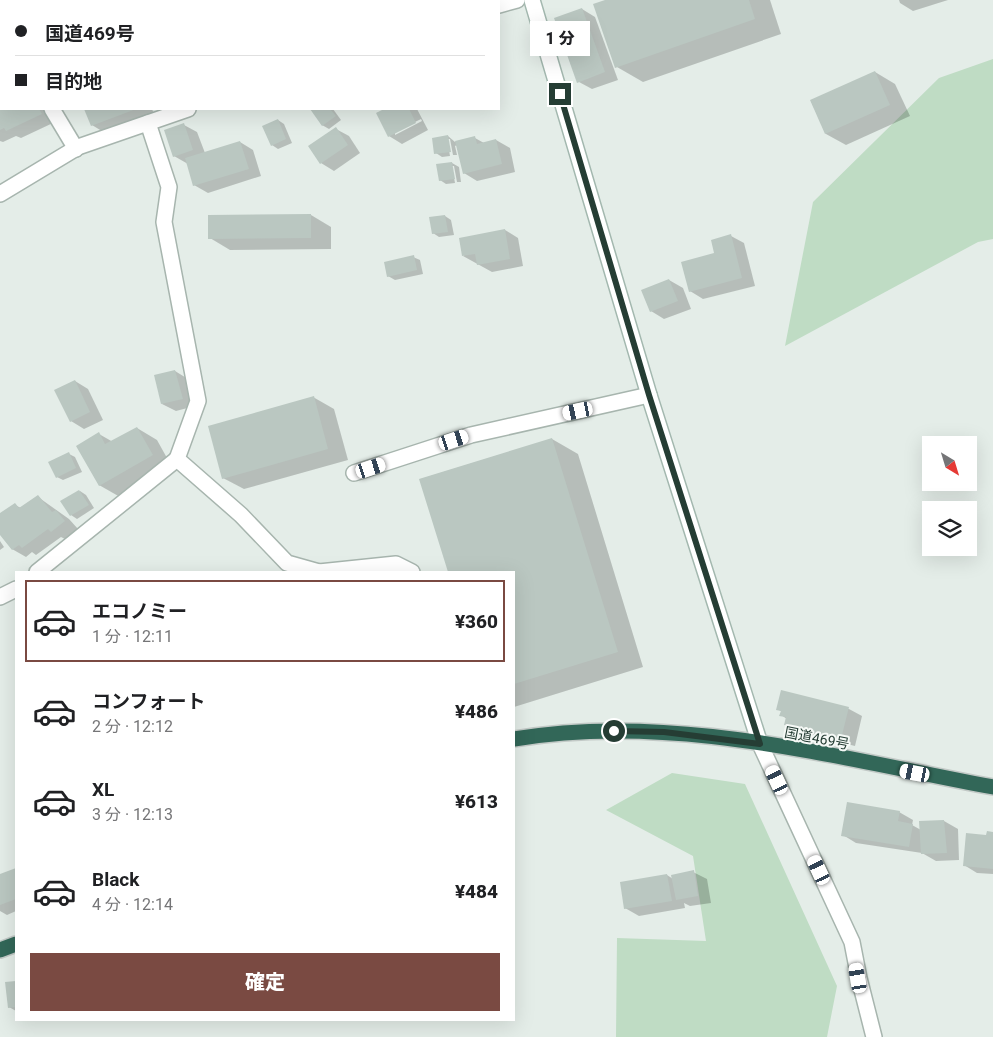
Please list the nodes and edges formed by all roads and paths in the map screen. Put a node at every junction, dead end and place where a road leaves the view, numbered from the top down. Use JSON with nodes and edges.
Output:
{"nodes":[{"id":1,"x":516,"y":0,"type":"edge"},
{"id":2,"x":532,"y":0,"type":"edge"},
{"id":3,"x":500,"y":5,"type":"edge"},
{"id":4,"x":53,"y":110,"type":"edge"},
{"id":5,"x":185,"y":110,"type":"edge"},
{"id":6,"x":148,"y":123,"type":"junction"},
{"id":7,"x":76,"y":149,"type":"junction"},
{"id":8,"x":0,"y":194,"type":"edge"},
{"id":9,"x":649,"y":395,"type":"junction"},
{"id":10,"x":177,"y":459,"type":"junction"},
{"id":11,"x":354,"y":473,"type":"dead end"},
{"id":12,"x":38,"y":571,"type":"edge"},
{"id":13,"x":315,"y":571,"type":"edge"},
{"id":14,"x":329,"y":571,"type":"edge"},
{"id":15,"x":410,"y":571,"type":"edge"},
{"id":16,"x":15,"y":590,"type":"edge"},
{"id":17,"x":0,"y":597,"type":"edge"},
{"id":18,"x":515,"y":739,"type":"edge"},
{"id":19,"x":760,"y":744,"type":"junction"},
{"id":20,"x":993,"y":787,"type":"edge"},
{"id":21,"x":15,"y":944,"type":"edge"},
{"id":22,"x":0,"y":950,"type":"edge"},
{"id":23,"x":874,"y":1037,"type":"edge"}],
"edges":[{"from":1,"to":3,"type":"street"},
{"from":2,"to":9,"type":"street"},
{"from":4,"to":7,"type":"street"},
{"from":5,"to":6,"type":"street"},
{"from":6,"to":7,"type":"street"},
{"from":6,"to":10,"type":"street"},
{"from":7,"to":8,"type":"street"},
{"from":9,"to":11,"type":"street"},
{"from":9,"to":19,"type":"street"},
{"from":10,"to":12,"type":"street"},
{"from":10,"to":13,"type":"street"},
{"from":14,"to":15,"type":"street"},
{"from":16,"to":17,"type":"street"},
{"from":18,"to":19,"type":"highway","name":"国道469号"},
{"from":19,"to":20,"type":"highway","name":"国道469号"},
{"from":19,"to":23,"type":"street"},
{"from":21,"to":22,"type":"highway"}]}
